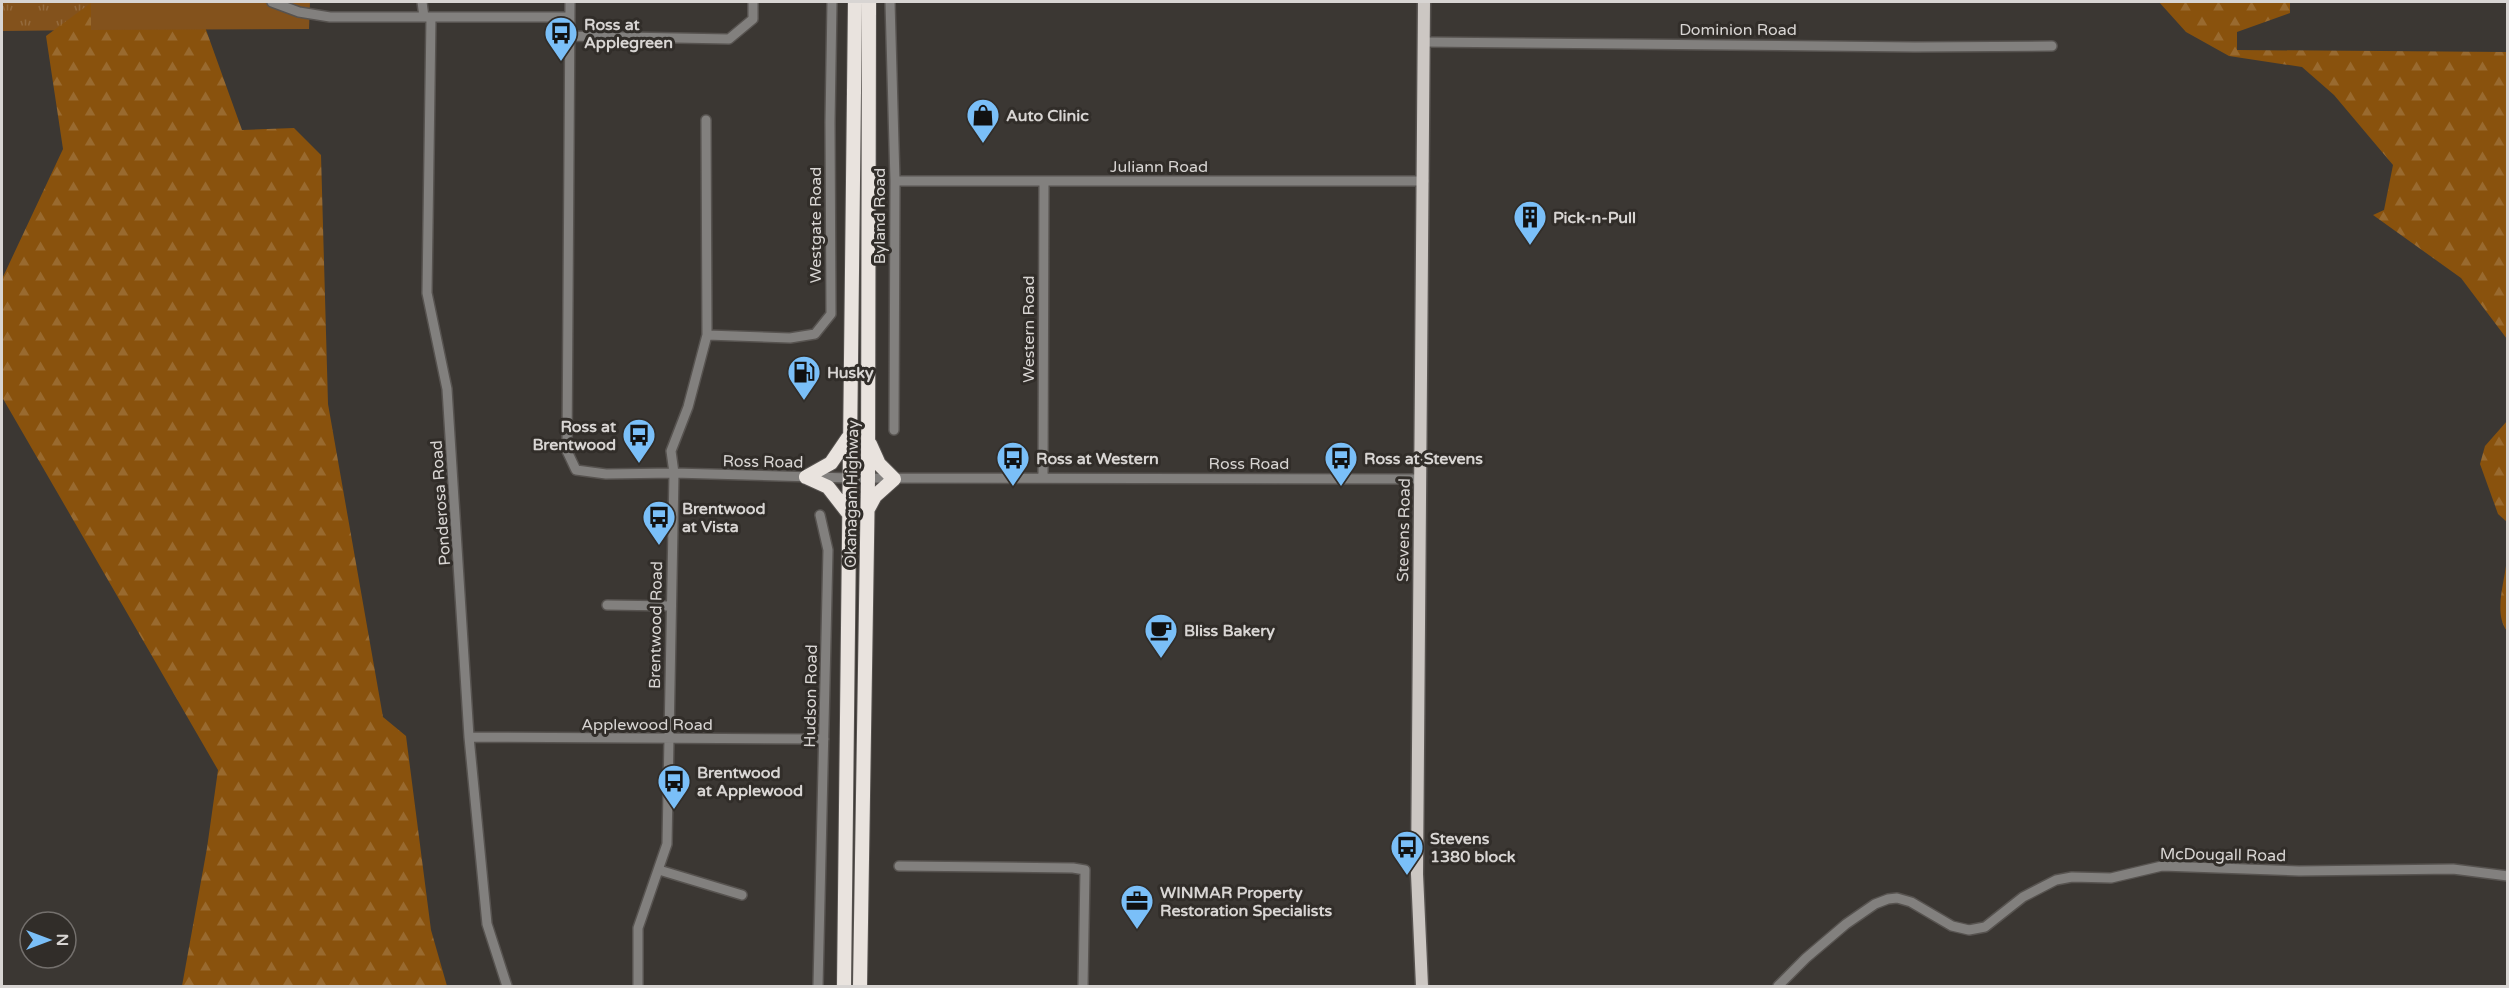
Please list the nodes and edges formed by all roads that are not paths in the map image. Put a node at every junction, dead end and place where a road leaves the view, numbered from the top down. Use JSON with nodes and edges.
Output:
{"nodes":[{"id":1,"x":272,"y":2,"type":"edge"},
{"id":2,"x":299,"y":2,"type":"edge"},
{"id":3,"x":422,"y":2,"type":"edge"},
{"id":4,"x":570,"y":2,"type":"edge"},
{"id":5,"x":753,"y":2,"type":"edge"},
{"id":6,"x":832,"y":2,"type":"edge"},
{"id":7,"x":855,"y":2,"type":"edge"},
{"id":8,"x":869,"y":2,"type":"edge"},
{"id":9,"x":890,"y":2,"type":"edge"},
{"id":10,"x":1424,"y":2,"type":"edge"},
{"id":11,"x":299,"y":12,"type":"junction"},
{"id":12,"x":427,"y":17,"type":"junction"},
{"id":13,"x":570,"y":17,"type":"junction"},
{"id":14,"x":571,"y":36,"type":"junction"},
{"id":15,"x":1425,"y":42,"type":"junction"},
{"id":16,"x":2052,"y":46,"type":"dead end"},
{"id":17,"x":706,"y":120,"type":"dead end"},
{"id":18,"x":895,"y":181,"type":"junction"},
{"id":19,"x":1044,"y":181,"type":"junction"},
{"id":20,"x":1424,"y":181,"type":"junction"},
{"id":21,"x":707,"y":335,"type":"junction"},
{"id":22,"x":894,"y":430,"type":"dead end"},
{"id":23,"x":850,"y":436,"type":"junction"},
{"id":24,"x":868,"y":440,"type":"junction"},
{"id":25,"x":674,"y":473,"type":"junction"},
{"id":26,"x":806,"y":477,"type":"junction"},
{"id":27,"x":849,"y":478,"type":"junction"},
{"id":28,"x":868,"y":478,"type":"junction"},
{"id":29,"x":894,"y":478,"type":"junction"},
{"id":30,"x":1043,"y":478,"type":"junction"},
{"id":31,"x":1420,"y":479,"type":"junction"},
{"id":32,"x":867,"y":511,"type":"junction"},
{"id":33,"x":849,"y":514,"type":"junction"},
{"id":34,"x":820,"y":515,"type":"dead end"},
{"id":35,"x":607,"y":605,"type":"dead end"},
{"id":36,"x":670,"y":606,"type":"junction"},
{"id":37,"x":469,"y":737,"type":"junction"},
{"id":38,"x":668,"y":740,"type":"junction"},
{"id":39,"x":824,"y":740,"type":"junction"},
{"id":40,"x":899,"y":866,"type":"dead end"},
{"id":41,"x":659,"y":870,"type":"junction"},
{"id":42,"x":2508,"y":876,"type":"edge"},
{"id":43,"x":742,"y":896,"type":"dead end"},
{"id":44,"x":507,"y":987,"type":"edge"},
{"id":45,"x":638,"y":987,"type":"edge"},
{"id":46,"x":818,"y":987,"type":"edge"},
{"id":47,"x":844,"y":987,"type":"edge"},
{"id":48,"x":860,"y":987,"type":"edge"},
{"id":49,"x":1083,"y":987,"type":"edge"},
{"id":50,"x":1422,"y":987,"type":"edge"},
{"id":51,"x":1778,"y":987,"type":"edge"}],
"edges":[{"from":1,"to":11,"type":"street"},
{"from":2,"to":11,"type":"street"},
{"from":3,"to":12,"type":"street","name":"Ponderosa Road"},
{"from":4,"to":13,"type":"street","name":"Ross Road"},
{"from":5,"to":14,"type":"street"},
{"from":6,"to":21,"type":"street","name":"Westgate Road"},
{"from":7,"to":23,"type":"highway","name":"Okanagan Highway"},
{"from":8,"to":24,"type":"highway","name":"Okanagan Highway"},
{"from":9,"to":18,"type":"street","name":"Byland Road"},
{"from":10,"to":15,"type":"main road","name":"Stevens Road"},
{"from":11,"to":12,"type":"street"},
{"from":12,"to":13,"type":"street"},
{"from":12,"to":37,"type":"street","name":"Ponderosa Road"},
{"from":13,"to":14,"type":"street","name":"Ross Road"},
{"from":14,"to":25,"type":"street","name":"Ross Road"},
{"from":15,"to":16,"type":"street","name":"Dominion Road"},
{"from":15,"to":20,"type":"main road","name":"Stevens Road"},
{"from":17,"to":21,"type":"street","name":"Brentwood Road"},
{"from":18,"to":19,"type":"street","name":"Juliann Road"},
{"from":18,"to":22,"type":"street","name":"Byland Road"},
{"from":19,"to":20,"type":"street","name":"Juliann Road"},
{"from":19,"to":30,"type":"street","name":"Western Road"},
{"from":20,"to":31,"type":"main road","name":"Stevens Road"},
{"from":21,"to":25,"type":"street","name":"Brentwood Road"},
{"from":23,"to":26,"type":"highway"},
{"from":23,"to":27,"type":"highway","name":"Okanagan Highway"},
{"from":24,"to":28,"type":"highway","name":"Okanagan Highway"},
{"from":24,"to":29,"type":"highway"},
{"from":25,"to":26,"type":"street","name":"Ross Road"},
{"from":25,"to":36,"type":"street","name":"Brentwood Road"},
{"from":26,"to":27,"type":"street","name":"Ross Road"},
{"from":26,"to":33,"type":"highway"},
{"from":27,"to":28,"type":"street","name":"Ross Road"},
{"from":27,"to":33,"type":"highway","name":"Okanagan Highway"},
{"from":28,"to":29,"type":"street","name":"Ross Road"},
{"from":28,"to":32,"type":"highway","name":"Okanagan Highway"},
{"from":29,"to":30,"type":"street","name":"Ross Road"},
{"from":29,"to":32,"type":"highway"},
{"from":30,"to":31,"type":"street","name":"Ross Road"},
{"from":31,"to":50,"type":"main road","name":"Stevens Road"},
{"from":32,"to":48,"type":"highway","name":"Okanagan Highway"},
{"from":33,"to":47,"type":"highway","name":"Okanagan Highway"},
{"from":34,"to":39,"type":"street","name":"Hudson Road"},
{"from":35,"to":36,"type":"street"},
{"from":36,"to":38,"type":"street","name":"Brentwood Road"},
{"from":37,"to":38,"type":"street","name":"Applewood Road"},
{"from":37,"to":44,"type":"street","name":"Ponderosa Road"},
{"from":38,"to":39,"type":"street","name":"Applewood Road"},
{"from":38,"to":41,"type":"street","name":"Brentwood Road"},
{"from":39,"to":46,"type":"street","name":"Hudson Road"},
{"from":40,"to":49,"type":"street"},
{"from":41,"to":43,"type":"street"},
{"from":41,"to":45,"type":"street","name":"Brentwood Road"},
{"from":42,"to":51,"type":"street","name":"McDougall Road"}]}
